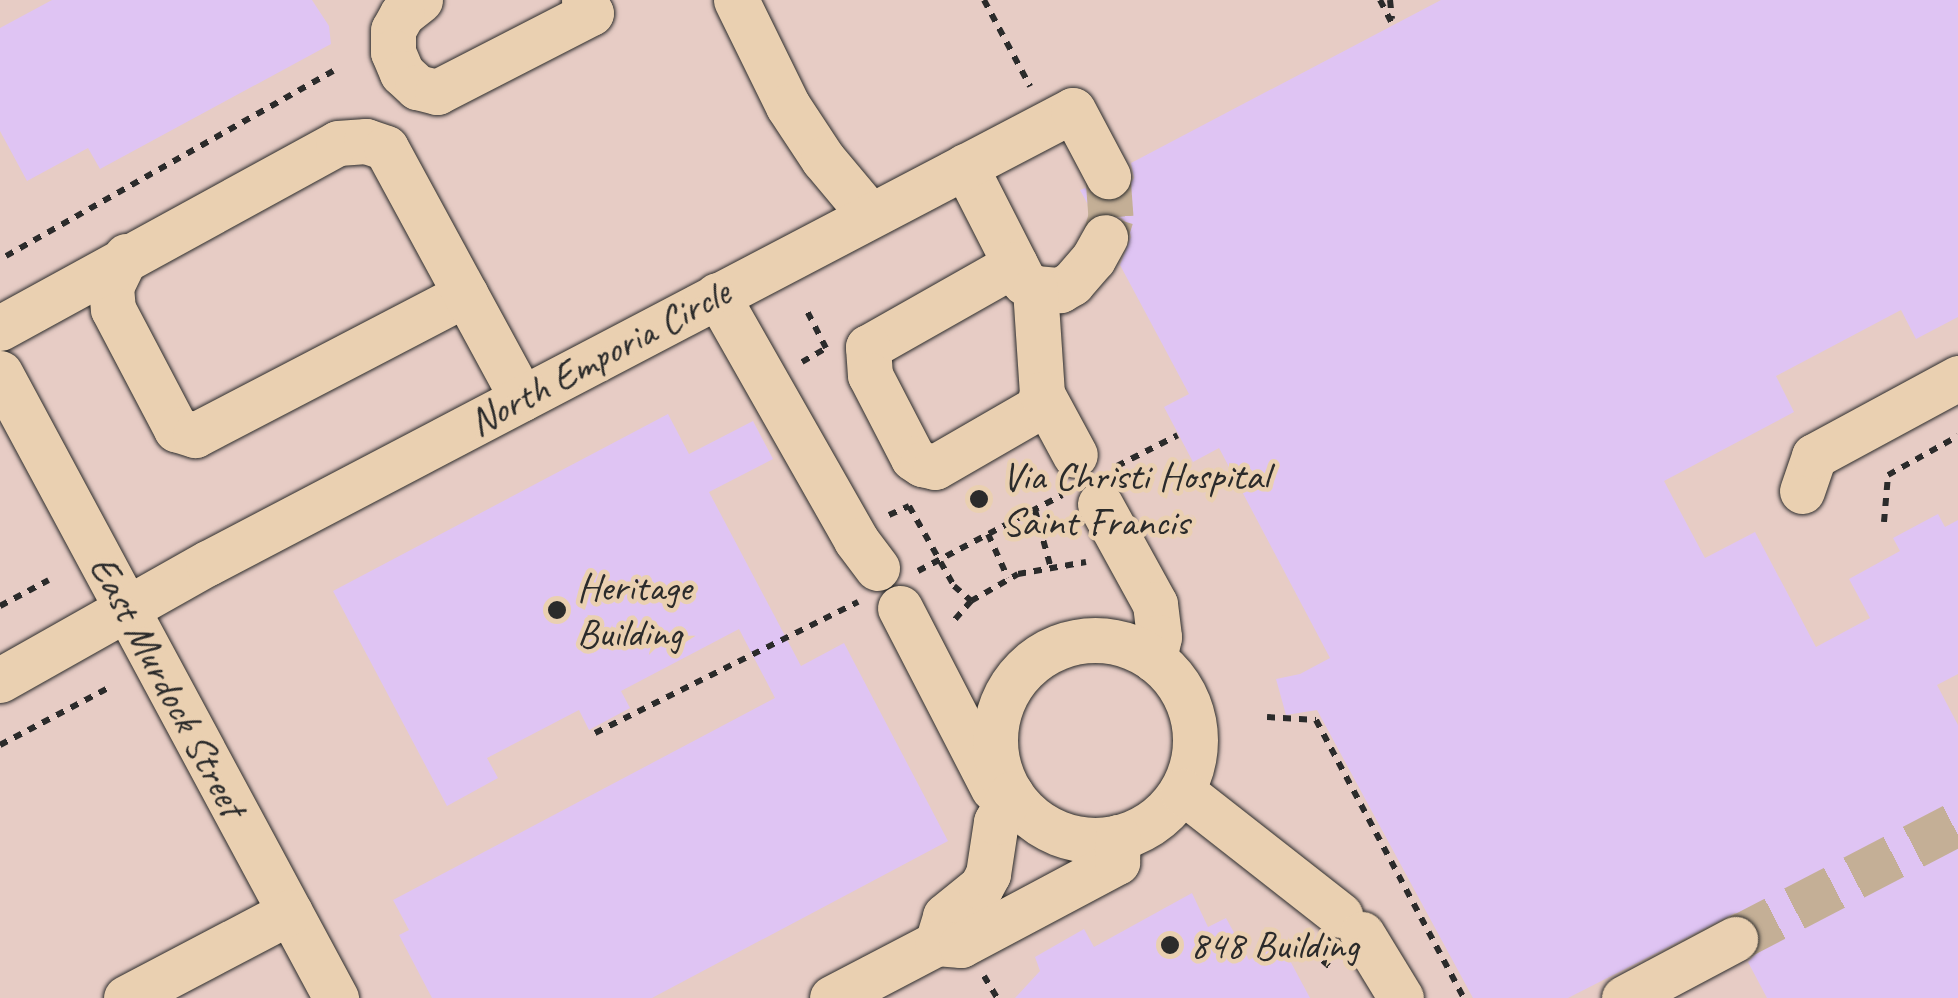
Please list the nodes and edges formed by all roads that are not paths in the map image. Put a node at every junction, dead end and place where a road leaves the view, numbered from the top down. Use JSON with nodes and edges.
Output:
{"nodes":[{"id":1,"x":420,"y":0,"type":"edge"},
{"id":2,"x":584,"y":0,"type":"edge"},
{"id":3,"x":736,"y":0,"type":"edge"},
{"id":4,"x":965,"y":166,"type":"junction"},
{"id":5,"x":1108,"y":176,"type":"tunnel mouth"},
{"id":6,"x":870,"y":215,"type":"junction"},
{"id":7,"x":1105,"y":237,"type":"tunnel mouth"},
{"id":8,"x":126,"y":256,"type":"junction"},
{"id":9,"x":1025,"y":276,"type":"junction"},
{"id":10,"x":466,"y":294,"type":"junction"},
{"id":11,"x":717,"y":296,"type":"junction"},
{"id":12,"x":0,"y":328,"type":"edge"},
{"id":13,"x":0,"y":373,"type":"edge"},
{"id":14,"x":1958,"y":378,"type":"edge"},
{"id":15,"x":1042,"y":394,"type":"junction"},
{"id":16,"x":522,"y":398,"type":"junction"},
{"id":17,"x":1075,"y":455,"type":"dead end"},
{"id":18,"x":1802,"y":491,"type":"dead end"},
{"id":19,"x":1100,"y":504,"type":"dead end"},
{"id":20,"x":877,"y":568,"type":"dead end"},
{"id":21,"x":900,"y":608,"type":"dead end"},
{"id":22,"x":129,"y":612,"type":"junction"},
{"id":23,"x":1154,"y":659,"type":"junction"},
{"id":24,"x":0,"y":680,"type":"edge"},
{"id":25,"x":1182,"y":792,"type":"junction"},
{"id":26,"x":1006,"y":800,"type":"junction"},
{"id":27,"x":1118,"y":837,"type":"junction"},
{"id":28,"x":290,"y":912,"type":"junction"},
{"id":29,"x":937,"y":943,"type":"junction"},
{"id":30,"x":1741,"y":950,"type":"tunnel mouth"},
{"id":31,"x":1643,"y":996,"type":"edge"},
{"id":32,"x":126,"y":998,"type":"edge"},
{"id":33,"x":336,"y":998,"type":"edge"},
{"id":34,"x":832,"y":998,"type":"edge"},
{"id":35,"x":1401,"y":998,"type":"edge"}],
"edges":[{"from":1,"to":2,"type":"street"},
{"from":3,"to":6,"type":"street"},
{"from":4,"to":5,"type":"street","name":"North Emporia Circle"},
{"from":4,"to":6,"type":"street","name":"North Emporia Circle"},
{"from":4,"to":9,"type":"street"},
{"from":6,"to":11,"type":"street","name":"North Emporia Circle"},
{"from":7,"to":9,"type":"street"},
{"from":8,"to":10,"type":"street"},
{"from":8,"to":10,"type":"street"},
{"from":8,"to":12,"type":"street"},
{"from":9,"to":15,"type":"street"},
{"from":9,"to":15,"type":"street"},
{"from":10,"to":16,"type":"street"},
{"from":11,"to":16,"type":"street","name":"North Emporia Circle"},
{"from":11,"to":20,"type":"street"},
{"from":13,"to":22,"type":"street","name":"East Murdock Street"},
{"from":14,"to":18,"type":"street"},
{"from":15,"to":17,"type":"street"},
{"from":16,"to":22,"type":"street","name":"North Emporia Circle"},
{"from":19,"to":23,"type":"street"},
{"from":21,"to":26,"type":"street"},
{"from":22,"to":24,"type":"street","name":"North Emporia Circle"},
{"from":22,"to":28,"type":"street","name":"East Murdock Street"},
{"from":23,"to":25,"type":"street"},
{"from":23,"to":26,"type":"street"},
{"from":25,"to":27,"type":"street"},
{"from":25,"to":35,"type":"street"},
{"from":26,"to":27,"type":"street"},
{"from":26,"to":29,"type":"street"},
{"from":27,"to":29,"type":"street"},
{"from":28,"to":32,"type":"street"},
{"from":28,"to":33,"type":"street","name":"East Murdock Street"},
{"from":29,"to":34,"type":"street"},
{"from":30,"to":31,"type":"street"}]}
